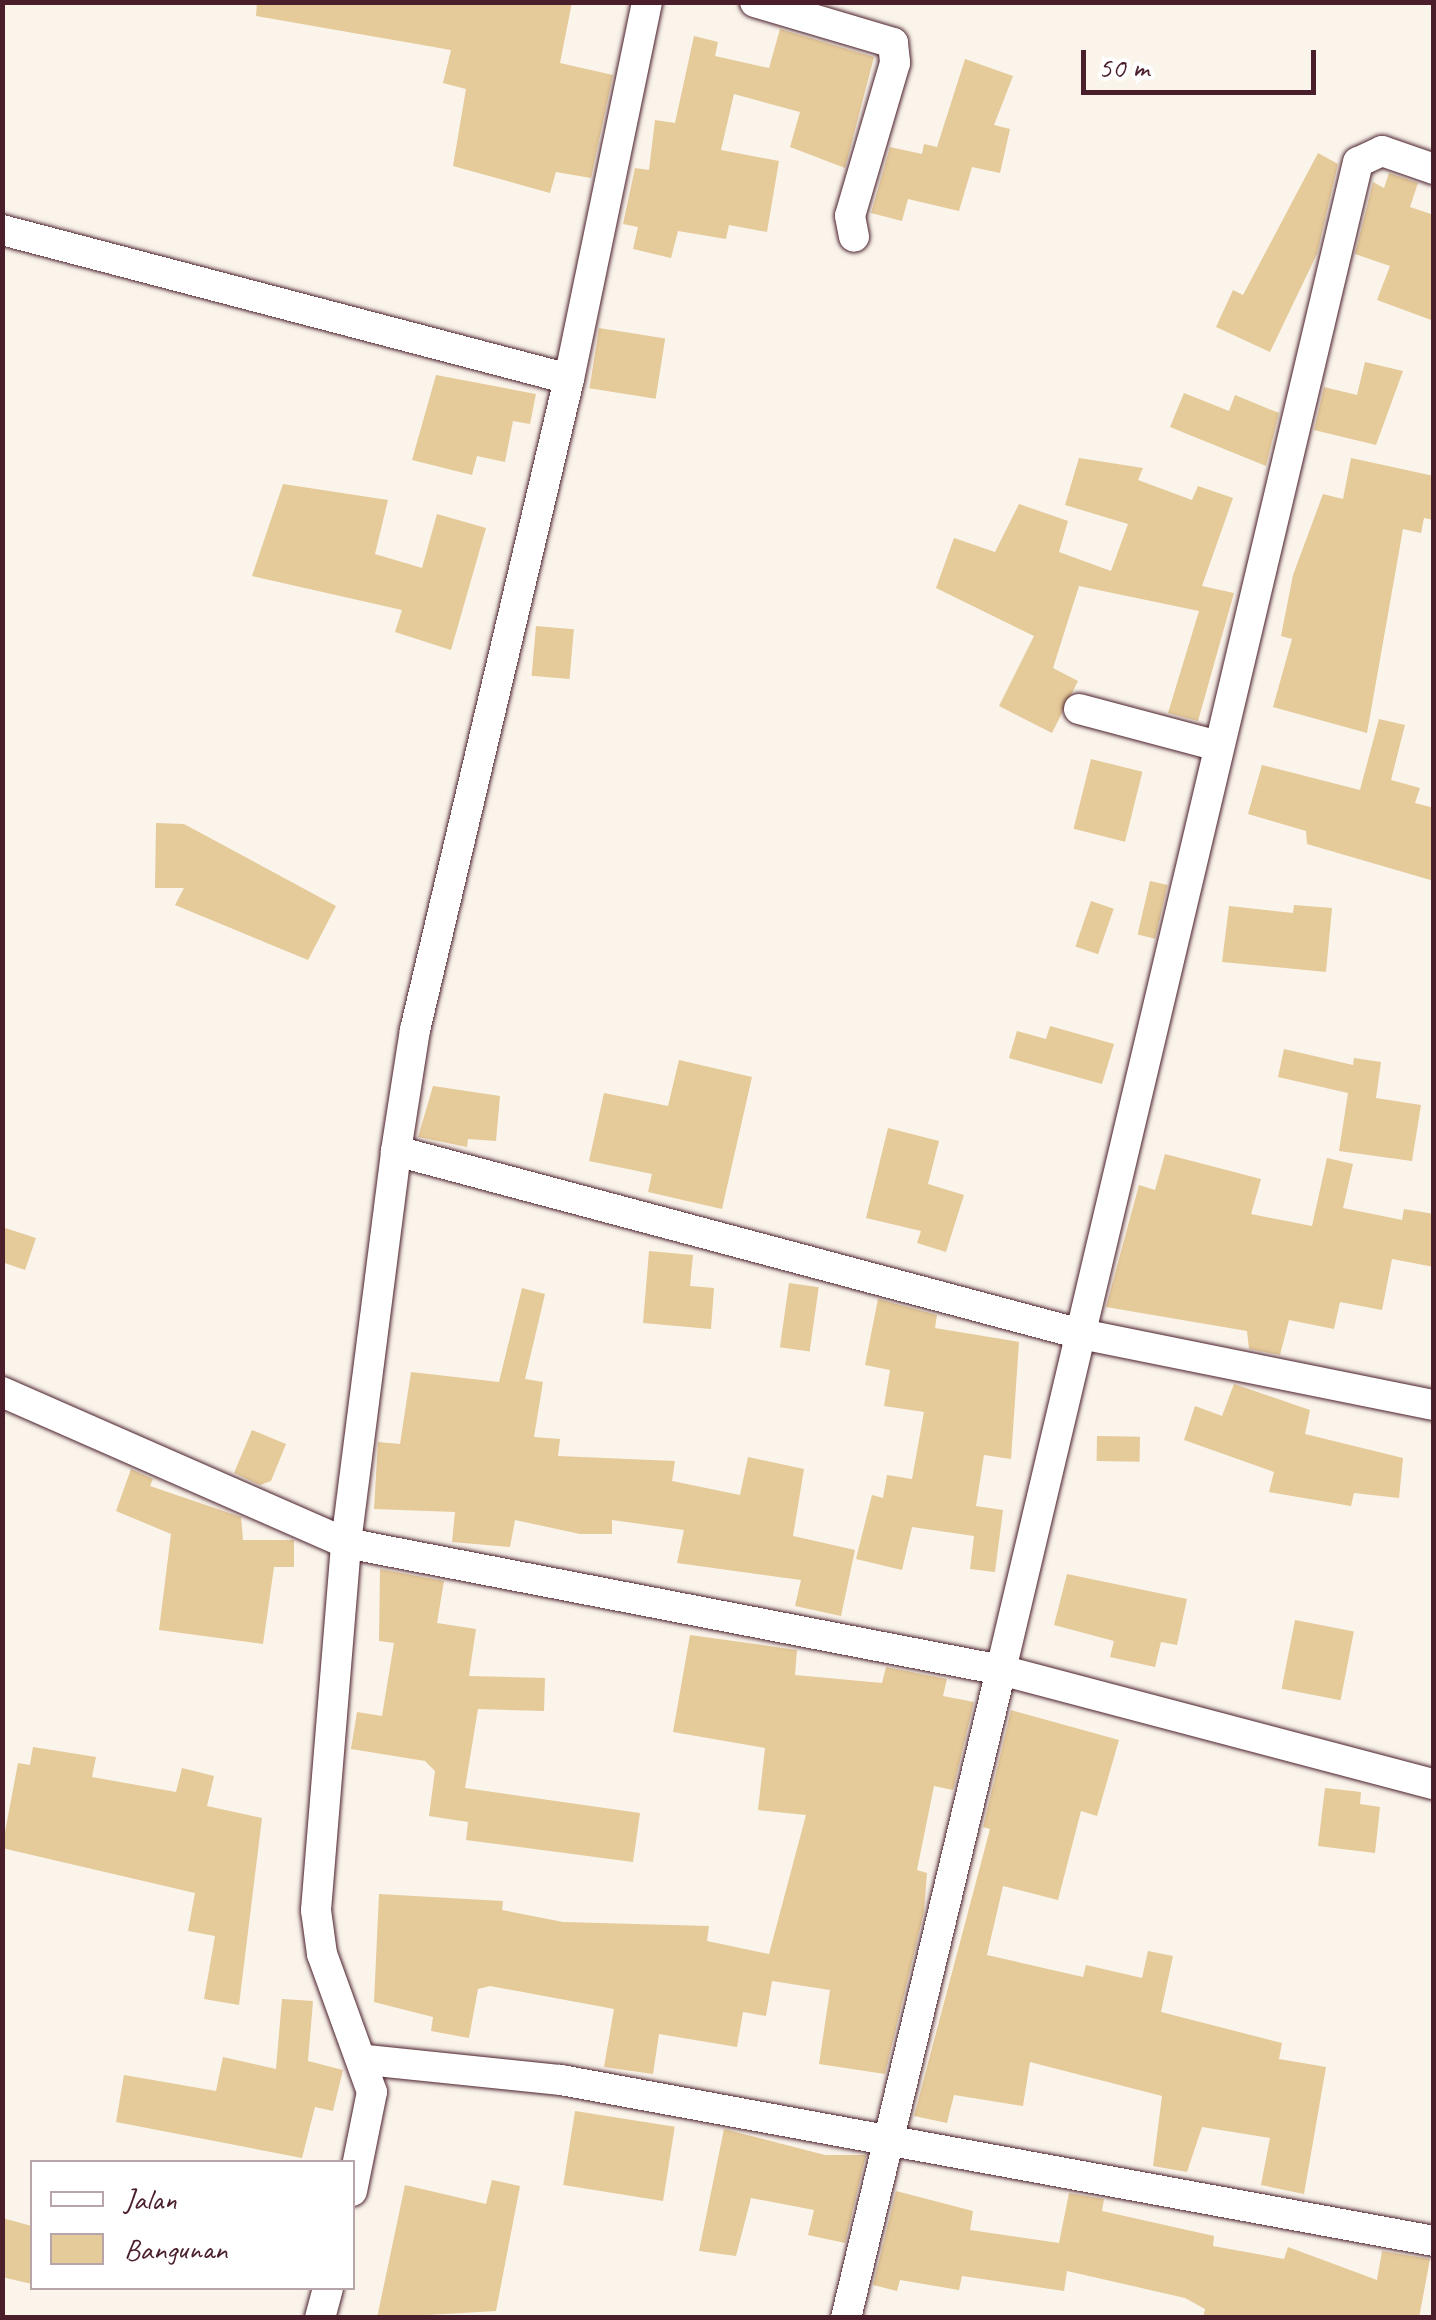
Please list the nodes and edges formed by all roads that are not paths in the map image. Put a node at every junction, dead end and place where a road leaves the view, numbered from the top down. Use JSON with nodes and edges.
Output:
{"nodes":[{"id":1,"x":646,"y":2,"type":"edge"},
{"id":2,"x":755,"y":2,"type":"edge"},
{"id":3,"x":1434,"y":169,"type":"edge"},
{"id":4,"x":2,"y":230,"type":"edge"},
{"id":5,"x":854,"y":237,"type":"dead end"},
{"id":6,"x":569,"y":379,"type":"junction"},
{"id":7,"x":1079,"y":709,"type":"dead end"},
{"id":8,"x":1218,"y":746,"type":"junction"},
{"id":9,"x":396,"y":1150,"type":"junction"},
{"id":10,"x":1081,"y":1334,"type":"junction"},
{"id":11,"x":2,"y":1392,"type":"edge"},
{"id":12,"x":1434,"y":1405,"type":"edge"},
{"id":13,"x":346,"y":1543,"type":"junction"},
{"id":14,"x":1001,"y":1670,"type":"junction"},
{"id":15,"x":1434,"y":1784,"type":"edge"},
{"id":16,"x":367,"y":2060,"type":"junction"},
{"id":17,"x":888,"y":2142,"type":"junction"},
{"id":18,"x":355,"y":2180,"type":"edge"},
{"id":19,"x":1434,"y":2240,"type":"edge"},
{"id":20,"x":327,"y":2290,"type":"edge"},
{"id":21,"x":320,"y":2318,"type":"edge"},
{"id":22,"x":846,"y":2318,"type":"edge"}],
"edges":[{"from":1,"to":6,"type":"street"},
{"from":2,"to":5,"type":"street"},
{"from":3,"to":8,"type":"street"},
{"from":4,"to":6,"type":"street"},
{"from":6,"to":9,"type":"street"},
{"from":7,"to":8,"type":"street"},
{"from":8,"to":10,"type":"street"},
{"from":9,"to":10,"type":"street"},
{"from":9,"to":13,"type":"street"},
{"from":10,"to":12,"type":"street"},
{"from":10,"to":14,"type":"street"},
{"from":11,"to":13,"type":"street"},
{"from":13,"to":14,"type":"street"},
{"from":13,"to":16,"type":"street"},
{"from":14,"to":15,"type":"street"},
{"from":14,"to":17,"type":"street"},
{"from":16,"to":17,"type":"street"},
{"from":16,"to":18,"type":"street"},
{"from":17,"to":19,"type":"street"},
{"from":17,"to":22,"type":"street"},
{"from":20,"to":21,"type":"street"}]}
